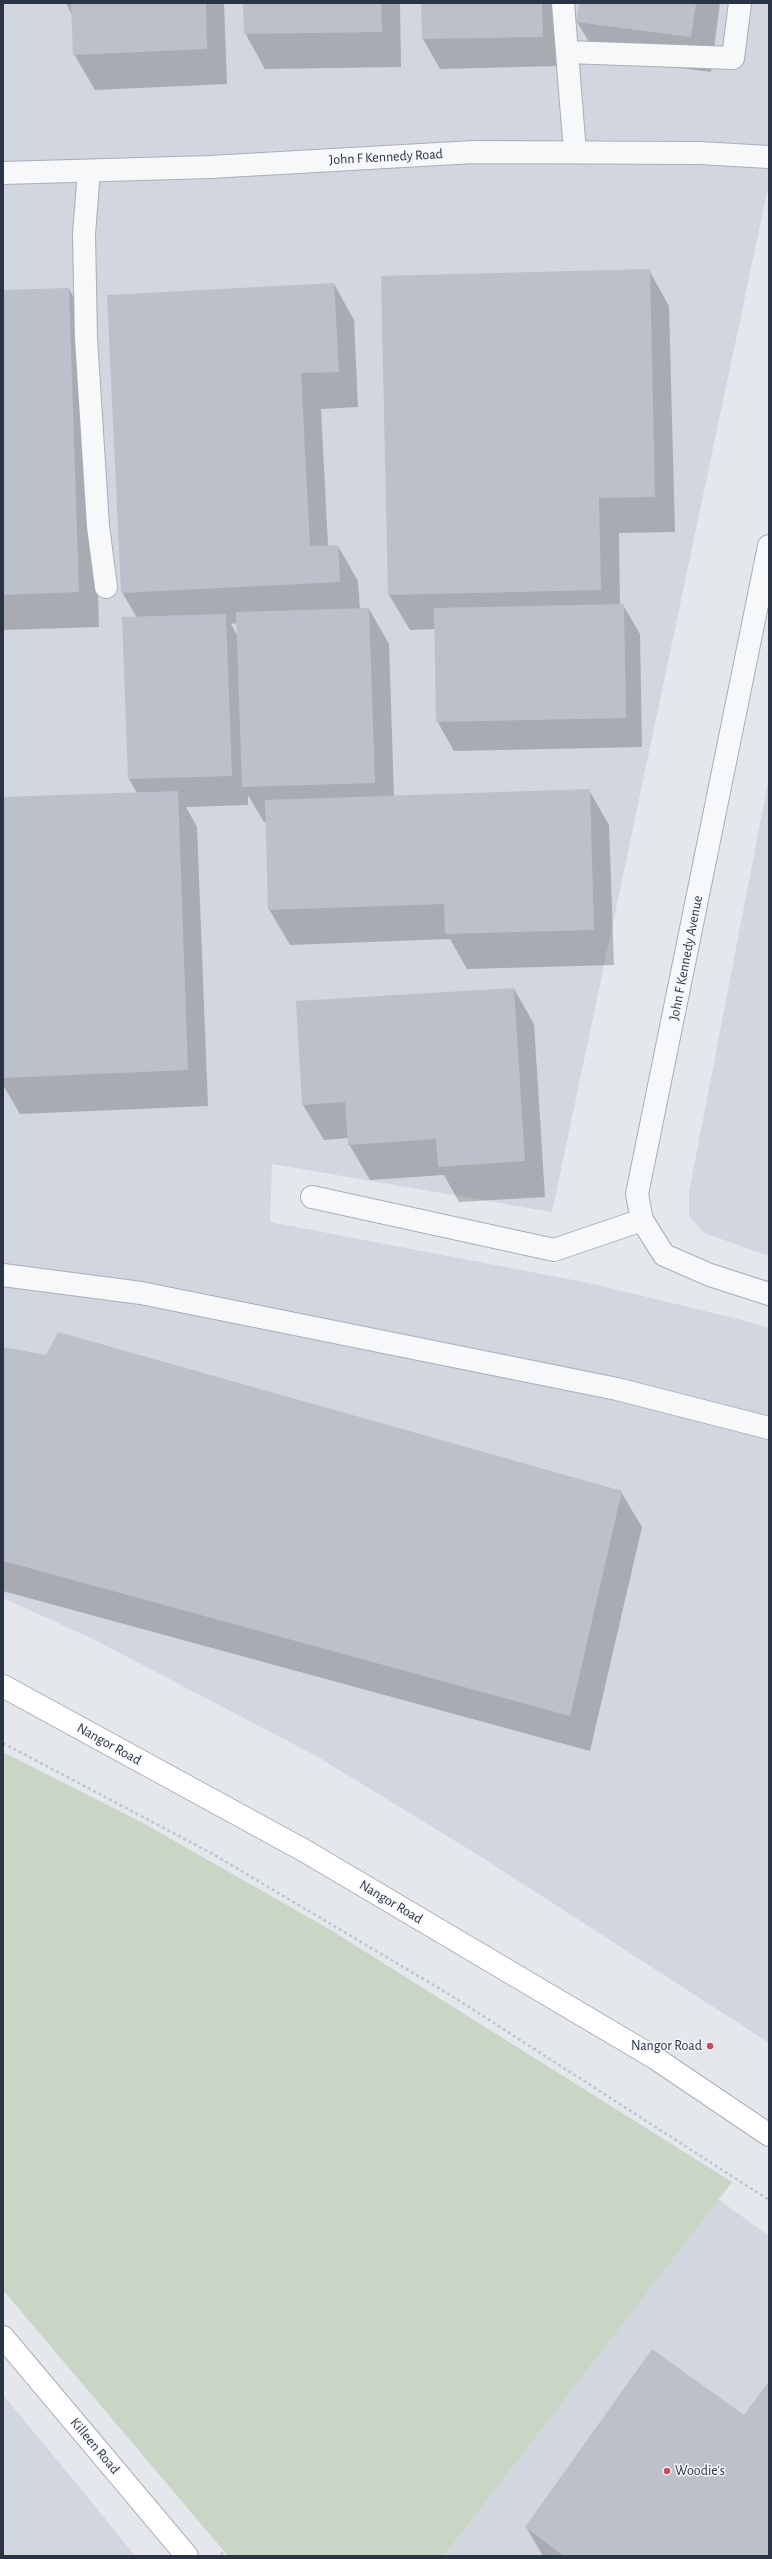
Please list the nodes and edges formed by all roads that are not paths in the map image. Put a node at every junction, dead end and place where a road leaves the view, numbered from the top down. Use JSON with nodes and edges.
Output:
{"nodes":[{"id":1,"x":563,"y":3,"type":"edge"},
{"id":2,"x":740,"y":3,"type":"edge"},
{"id":3,"x":567,"y":52,"type":"junction"},
{"id":4,"x":575,"y":152,"type":"junction"},
{"id":5,"x":769,"y":157,"type":"edge"},
{"id":6,"x":90,"y":171,"type":"junction"},
{"id":7,"x":3,"y":174,"type":"edge"},
{"id":8,"x":768,"y":555,"type":"edge"},
{"id":9,"x":106,"y":587,"type":"dead end"},
{"id":10,"x":312,"y":1197,"type":"dead end"},
{"id":11,"x":642,"y":1220,"type":"junction"},
{"id":12,"x":3,"y":1275,"type":"edge"},
{"id":13,"x":769,"y":1294,"type":"edge"},
{"id":14,"x":769,"y":1428,"type":"edge"},
{"id":15,"x":3,"y":1686,"type":"edge"},
{"id":16,"x":769,"y":2135,"type":"edge"},
{"id":17,"x":3,"y":2337,"type":"edge"},
{"id":18,"x":187,"y":2556,"type":"edge"}],
"edges":[{"from":1,"to":3,"type":"street"},
{"from":2,"to":3,"type":"street"},
{"from":3,"to":4,"type":"street"},
{"from":4,"to":5,"type":"street","name":"John F Kennedy Road"},
{"from":4,"to":6,"type":"street","name":"John F Kennedy Road"},
{"from":6,"to":7,"type":"street","name":"John F Kennedy Road"},
{"from":6,"to":9,"type":"street"},
{"from":8,"to":11,"type":"street","name":"John F Kennedy Avenue"},
{"from":10,"to":11,"type":"street"},
{"from":11,"to":13,"type":"street","name":"John F Kennedy Avenue"},
{"from":12,"to":14,"type":"street"},
{"from":15,"to":16,"type":"main road","name":"Nangor Road"},
{"from":17,"to":18,"type":"main road","name":"Killeen Road"}]}
